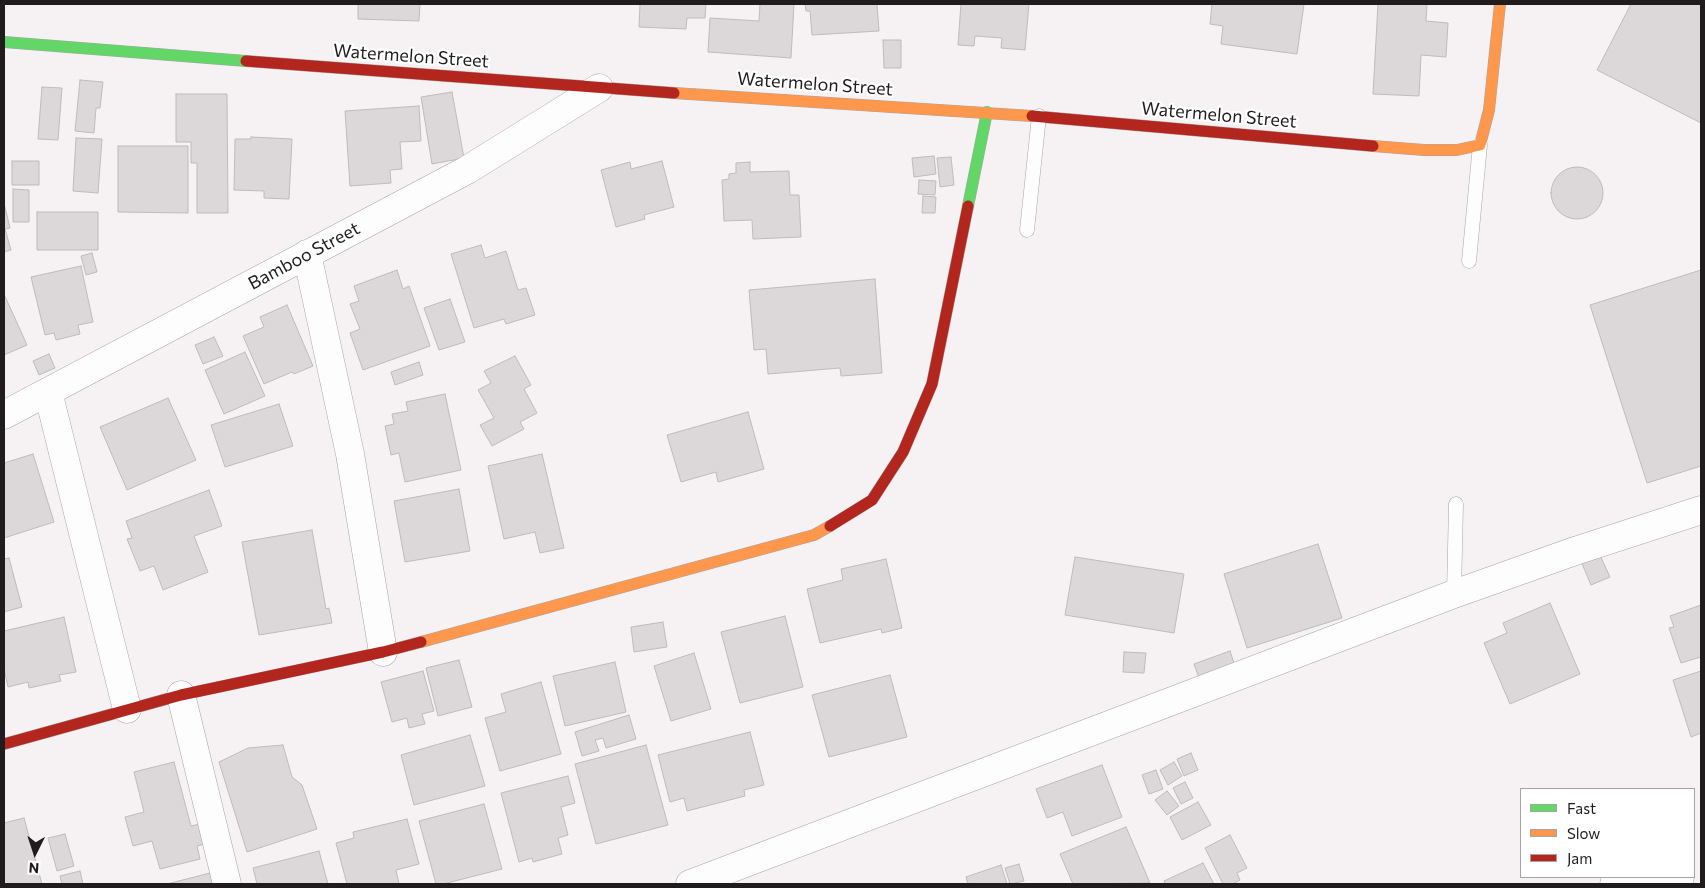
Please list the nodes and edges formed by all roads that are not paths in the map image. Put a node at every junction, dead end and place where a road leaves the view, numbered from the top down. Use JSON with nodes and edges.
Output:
{"nodes":[{"id":1,"x":1500,"y":4,"type":"edge"},
{"id":2,"x":4,"y":42,"type":"edge"},
{"id":3,"x":599,"y":88,"type":"junction"},
{"id":4,"x":987,"y":112,"type":"junction"},
{"id":5,"x":1039,"y":116,"type":"junction"},
{"id":6,"x":1480,"y":144,"type":"junction"},
{"id":7,"x":1027,"y":230,"type":"dead end"},
{"id":8,"x":307,"y":254,"type":"junction"},
{"id":9,"x":1468,"y":261,"type":"dead end"},
{"id":10,"x":48,"y":392,"type":"junction"},
{"id":11,"x":4,"y":416,"type":"edge"},
{"id":12,"x":1456,"y":504,"type":"dead end"},
{"id":13,"x":1701,"y":510,"type":"edge"},
{"id":14,"x":1454,"y":594,"type":"junction"},
{"id":15,"x":383,"y":652,"type":"junction"},
{"id":16,"x":181,"y":695,"type":"junction"},
{"id":17,"x":127,"y":709,"type":"junction"},
{"id":18,"x":4,"y":744,"type":"edge"},
{"id":19,"x":1671,"y":878,"type":"edge"},
{"id":20,"x":227,"y":884,"type":"edge"},
{"id":21,"x":690,"y":884,"type":"edge"},
{"id":22,"x":1614,"y":884,"type":"edge"}],
"edges":[{"from":1,"to":6,"type":"street"},
{"from":2,"to":3,"type":"street","name":"Watermelon Street"},
{"from":3,"to":4,"type":"street","name":"Watermelon Street"},
{"from":3,"to":8,"type":"street","name":"Bamboo Street"},
{"from":4,"to":5,"type":"street","name":"Watermelon Street"},
{"from":4,"to":15,"type":"street"},
{"from":5,"to":6,"type":"street","name":"Watermelon Street"},
{"from":5,"to":7,"type":"lane"},
{"from":6,"to":9,"type":"lane"},
{"from":8,"to":10,"type":"street","name":"Bamboo Street"},
{"from":8,"to":15,"type":"street"},
{"from":10,"to":11,"type":"street","name":"Bamboo Street"},
{"from":10,"to":17,"type":"street"},
{"from":12,"to":14,"type":"lane"},
{"from":13,"to":14,"type":"street"},
{"from":14,"to":21,"type":"street"},
{"from":15,"to":16,"type":"street"},
{"from":16,"to":17,"type":"street"},
{"from":16,"to":20,"type":"street"},
{"from":17,"to":18,"type":"street"},
{"from":19,"to":22,"type":"street"}]}
